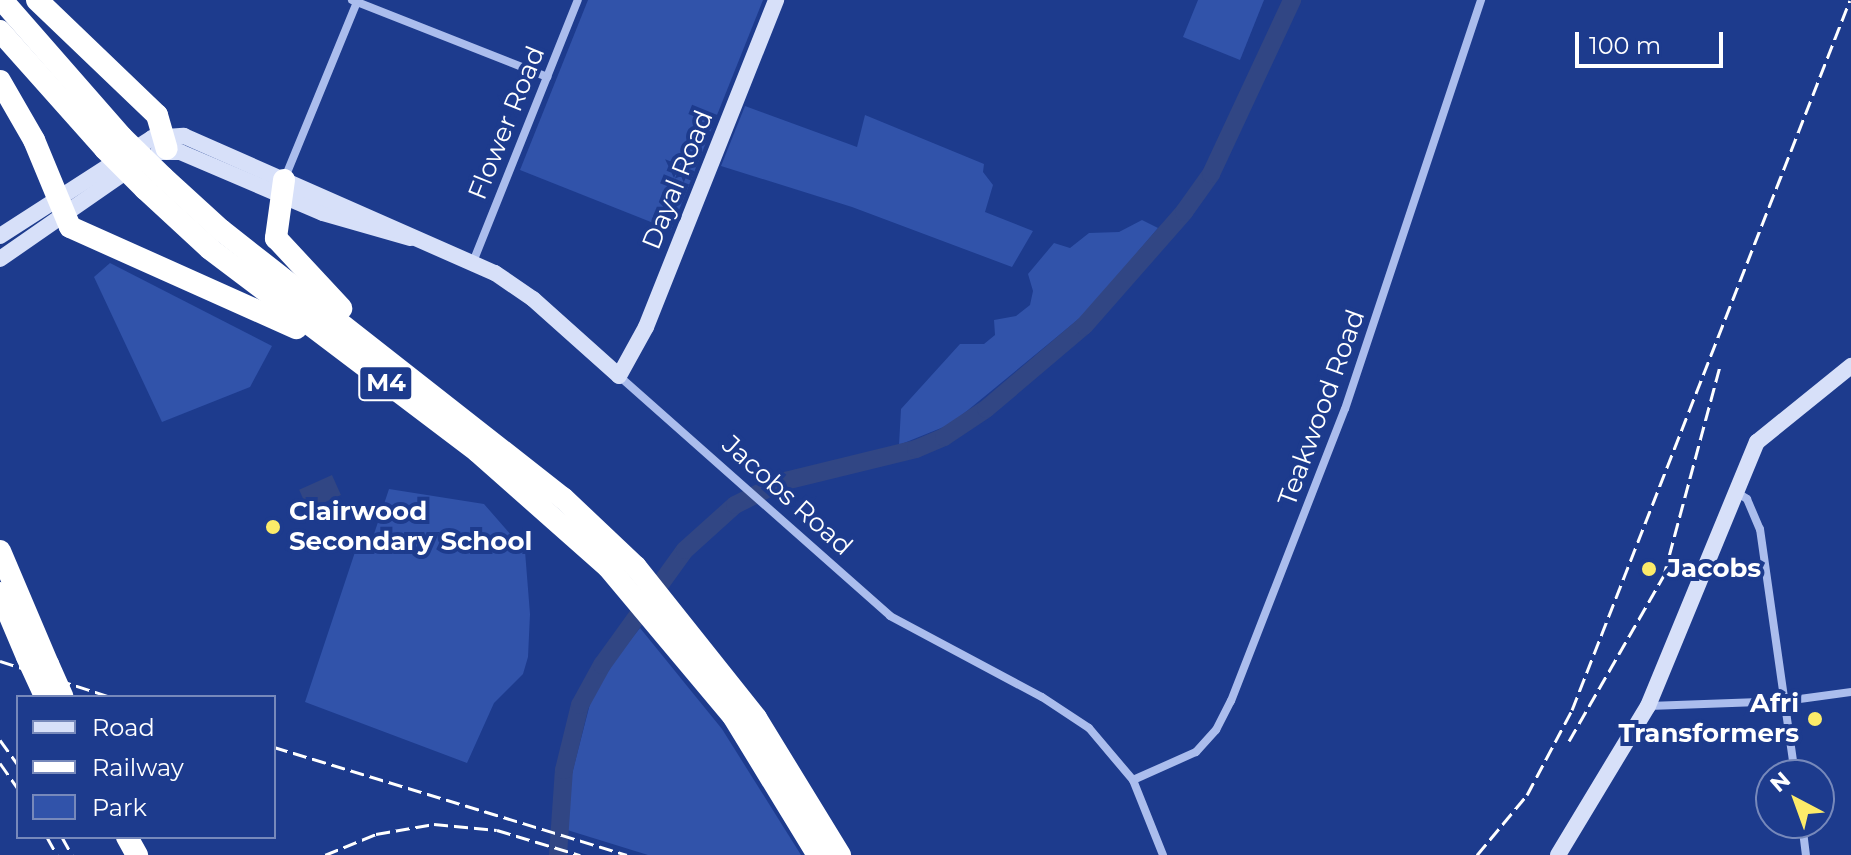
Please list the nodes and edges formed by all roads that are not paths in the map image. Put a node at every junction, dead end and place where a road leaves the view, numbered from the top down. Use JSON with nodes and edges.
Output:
{"nodes":[{"id":1,"x":2,"y":0,"type":"edge"},
{"id":2,"x":37,"y":0,"type":"edge"},
{"id":3,"x":578,"y":0,"type":"edge"},
{"id":4,"x":776,"y":0,"type":"edge"},
{"id":5,"x":1481,"y":0,"type":"edge"},
{"id":6,"x":356,"y":1,"type":"edge"},
{"id":7,"x":0,"y":31,"type":"edge"},
{"id":8,"x":547,"y":77,"type":"junction"},
{"id":9,"x":0,"y":81,"type":"edge"},
{"id":10,"x":167,"y":142,"type":"junction"},
{"id":11,"x":114,"y":143,"type":"junction"},
{"id":12,"x":154,"y":183,"type":"junction"},
{"id":13,"x":283,"y":186,"type":"junction"},
{"id":14,"x":59,"y":208,"type":"junction"},
{"id":15,"x":0,"y":236,"type":"edge"},
{"id":16,"x":0,"y":259,"type":"edge"},
{"id":17,"x":473,"y":262,"type":"junction"},
{"id":18,"x":344,"y":353,"type":"junction"},
{"id":19,"x":1851,"y":366,"type":"edge"},
{"id":20,"x":619,"y":376,"type":"junction"},
{"id":21,"x":414,"y":379,"type":"junction"},
{"id":22,"x":1736,"y":492,"type":"junction"},
{"id":23,"x":0,"y":551,"type":"edge"},
{"id":24,"x":629,"y":575,"type":"junction"},
{"id":25,"x":0,"y":593,"type":"edge"},
{"id":26,"x":659,"y":608,"type":"junction"},
{"id":27,"x":37,"y":660,"type":"junction"},
{"id":28,"x":1851,"y":692,"type":"edge"},
{"id":29,"x":50,"y":695,"type":"edge"},
{"id":30,"x":1785,"y":701,"type":"junction"},
{"id":31,"x":1648,"y":706,"type":"junction"},
{"id":32,"x":1793,"y":759,"type":"edge"},
{"id":33,"x":1133,"y":780,"type":"junction"},
{"id":34,"x":1560,"y":853,"type":"edge"},
{"id":35,"x":818,"y":855,"type":"edge"},
{"id":36,"x":840,"y":855,"type":"edge"},
{"id":37,"x":1163,"y":855,"type":"edge"}],
"edges":[{"from":1,"to":11,"type":"highway","number":"M4"},
{"from":2,"to":10,"type":"highway"},
{"from":3,"to":8,"type":"street","name":"Flower Road"},
{"from":4,"to":20,"type":"street","name":"Dayal Road"},
{"from":5,"to":33,"type":"street","name":"Teakwood Road"},
{"from":6,"to":8,"type":"street"},
{"from":6,"to":13,"type":"street"},
{"from":7,"to":11,"type":"highway","number":"M4"},
{"from":8,"to":17,"type":"street","name":"Flower Road"},
{"from":9,"to":14,"type":"highway"},
{"from":10,"to":13,"type":"street","name":"Jacobs Road"},
{"from":10,"to":14,"type":"street"},
{"from":11,"to":12,"type":"highway","number":"M4","bridge":true},
{"from":12,"to":18,"type":"highway","number":"M4"},
{"from":12,"to":21,"type":"highway","number":"M4"},
{"from":13,"to":17,"type":"street","name":"Jacobs Road"},
{"from":13,"to":21,"type":"highway"},
{"from":14,"to":15,"type":"street"},
{"from":14,"to":16,"type":"street"},
{"from":14,"to":18,"type":"highway"},
{"from":17,"to":20,"type":"street","name":"Jacobs Road"},
{"from":18,"to":24,"type":"highway","number":"M4"},
{"from":19,"to":22,"type":"street"},
{"from":20,"to":33,"type":"street","name":"Jacobs Road"},
{"from":21,"to":24,"type":"highway","number":"M4"},
{"from":22,"to":30,"type":"street"},
{"from":22,"to":31,"type":"street"},
{"from":23,"to":27,"type":"highway"},
{"from":24,"to":26,"type":"highway","number":"M4"},
{"from":25,"to":27,"type":"highway"},
{"from":26,"to":35,"type":"highway","number":"M4"},
{"from":26,"to":36,"type":"highway","number":"M4"},
{"from":27,"to":29,"type":"highway","bridge":true},
{"from":28,"to":30,"type":"street"},
{"from":30,"to":31,"type":"street"},
{"from":30,"to":32,"type":"street"},
{"from":31,"to":34,"type":"street"},
{"from":33,"to":37,"type":"street","name":"Jacobs Road"}]}
